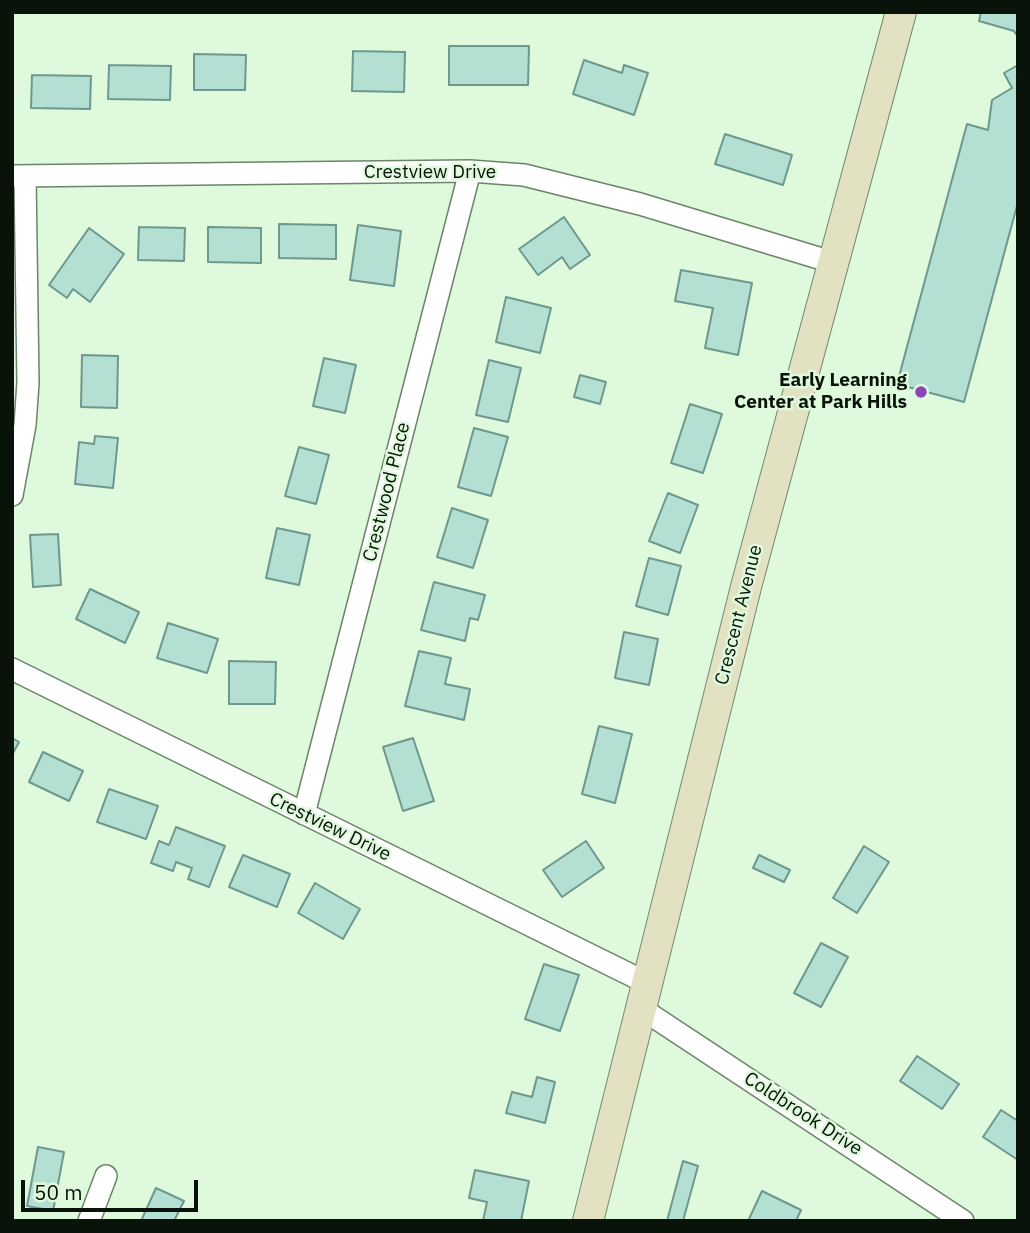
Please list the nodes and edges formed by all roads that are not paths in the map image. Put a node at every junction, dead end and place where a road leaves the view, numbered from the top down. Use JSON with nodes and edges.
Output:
{"nodes":[{"id":1,"x":901,"y":12,"type":"edge"},
{"id":2,"x":470,"y":171,"type":"junction"},
{"id":3,"x":18,"y":176,"type":"edge"},
{"id":4,"x":835,"y":263,"type":"junction"},
{"id":5,"x":12,"y":495,"type":"edge"},
{"id":6,"x":12,"y":669,"type":"edge"},
{"id":7,"x":304,"y":814,"type":"junction"},
{"id":8,"x":645,"y":996,"type":"junction"},
{"id":9,"x":106,"y":1176,"type":"dead end"},
{"id":10,"x":89,"y":1221,"type":"edge"},
{"id":11,"x":588,"y":1221,"type":"edge"},
{"id":12,"x":963,"y":1221,"type":"edge"}],
"edges":[{"from":1,"to":4,"type":"street","name":"Crescent Avenue"},
{"from":2,"to":3,"type":"street","name":"Crestview Drive"},
{"from":2,"to":4,"type":"street","name":"Crestview Drive"},
{"from":2,"to":7,"type":"street","name":"Crestwood Place"},
{"from":3,"to":5,"type":"street"},
{"from":4,"to":8,"type":"street","name":"Crescent Avenue"},
{"from":6,"to":7,"type":"street","name":"Crestview Drive"},
{"from":7,"to":8,"type":"street","name":"Crestview Drive"},
{"from":8,"to":11,"type":"street","name":"Crescent Avenue"},
{"from":8,"to":12,"type":"street","name":"Coldbrook Drive"},
{"from":9,"to":10,"type":"street"}]}
